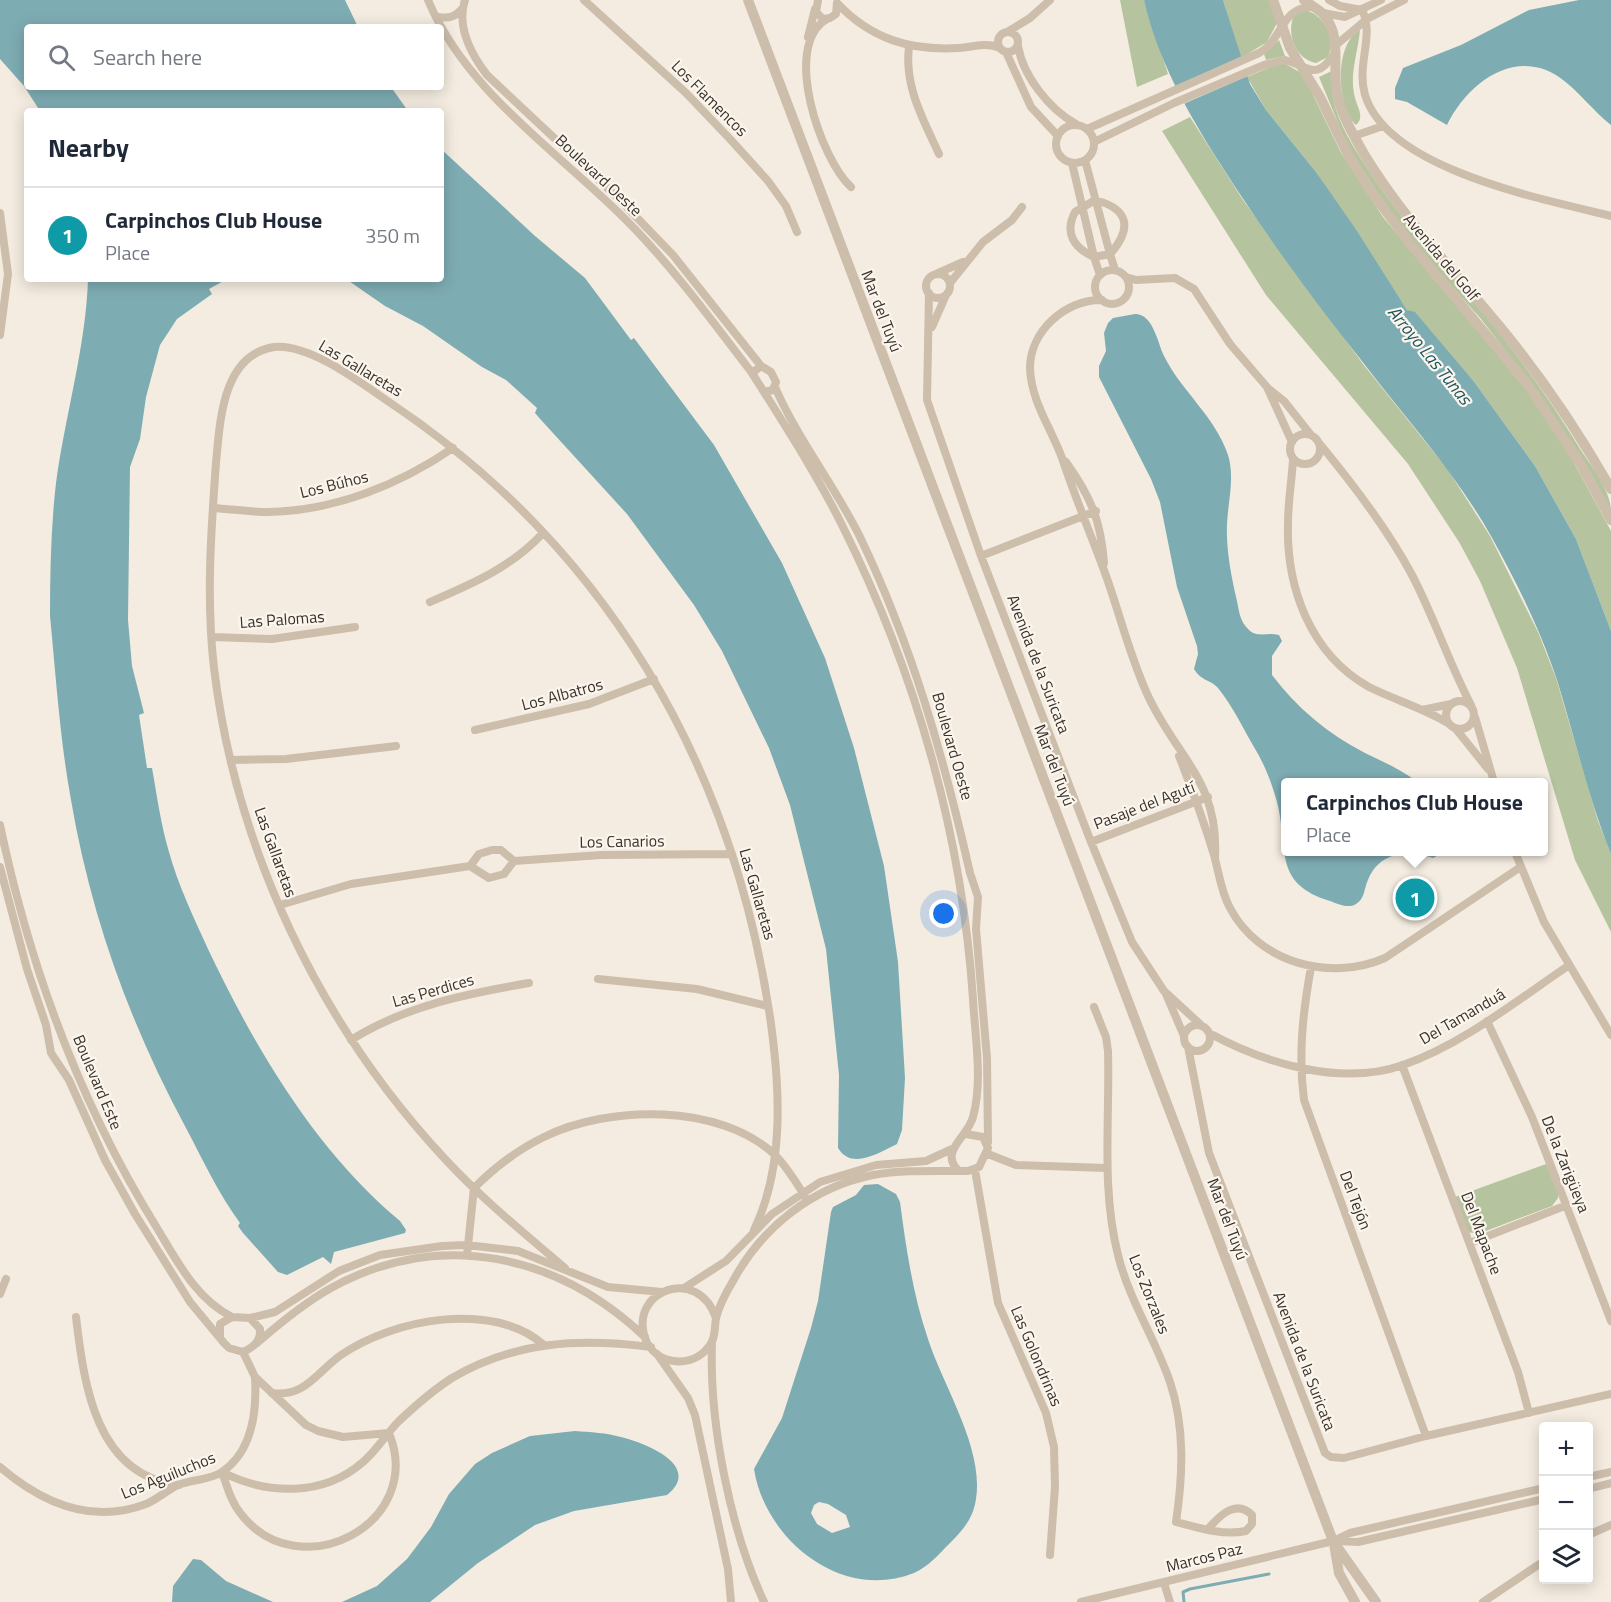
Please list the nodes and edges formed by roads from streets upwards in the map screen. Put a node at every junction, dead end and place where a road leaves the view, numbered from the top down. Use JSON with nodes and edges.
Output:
{"nodes":[{"id":1,"x":428,"y":0,"type":"edge"},
{"id":2,"x":584,"y":0,"type":"edge"},
{"id":3,"x":748,"y":0,"type":"edge"},
{"id":4,"x":1050,"y":0,"type":"edge"},
{"id":5,"x":1273,"y":0,"type":"edge"},
{"id":6,"x":1304,"y":0,"type":"edge"},
{"id":7,"x":1329,"y":0,"type":"edge"},
{"id":8,"x":1381,"y":0,"type":"edge"},
{"id":9,"x":1404,"y":0,"type":"edge"},
{"id":10,"x":836,"y":2,"type":"edge"},
{"id":11,"x":816,"y":3,"type":"edge"},
{"id":12,"x":464,"y":4,"type":"edge"},
{"id":13,"x":1318,"y":10,"type":"junction"},
{"id":14,"x":1364,"y":14,"type":"junction"},
{"id":15,"x":439,"y":17,"type":"junction"},
{"id":16,"x":1030,"y":18,"type":"junction"},
{"id":17,"x":829,"y":19,"type":"junction"},
{"id":18,"x":853,"y":20,"type":"junction"},
{"id":19,"x":442,"y":24,"type":"edge"},
{"id":20,"x":1282,"y":26,"type":"junction"},
{"id":21,"x":444,"y":27,"type":"edge"},
{"id":22,"x":1004,"y":33,"type":"junction"},
{"id":23,"x":1018,"y":44,"type":"junction"},
{"id":24,"x":808,"y":45,"type":"junction"},
{"id":25,"x":980,"y":45,"type":"junction"},
{"id":26,"x":909,"y":47,"type":"junction"},
{"id":27,"x":1336,"y":49,"type":"junction"},
{"id":28,"x":1003,"y":50,"type":"junction"},
{"id":29,"x":1302,"y":69,"type":"junction"},
{"id":30,"x":1040,"y":90,"type":"junction"},
{"id":31,"x":510,"y":98,"type":"junction"},
{"id":32,"x":1028,"y":101,"type":"junction"},
{"id":33,"x":502,"y":105,"type":"junction"},
{"id":34,"x":1076,"y":124,"type":"junction"},
{"id":35,"x":1383,"y":126,"type":"junction"},
{"id":36,"x":1087,"y":129,"type":"junction"},
{"id":37,"x":1058,"y":136,"type":"junction"},
{"id":38,"x":1354,"y":136,"type":"junction"},
{"id":39,"x":1094,"y":142,"type":"junction"},
{"id":40,"x":939,"y":154,"type":"dead end"},
{"id":41,"x":1085,"y":160,"type":"junction"},
{"id":42,"x":1072,"y":163,"type":"junction"},
{"id":43,"x":851,"y":187,"type":"dead end"},
{"id":44,"x":616,"y":196,"type":"junction"},
{"id":45,"x":1095,"y":200,"type":"junction"},
{"id":46,"x":609,"y":203,"type":"junction"},
{"id":47,"x":1083,"y":205,"type":"junction"},
{"id":48,"x":1022,"y":207,"type":"dead end"},
{"id":49,"x":0,"y":213,"type":"edge"},
{"id":50,"x":1611,"y":216,"type":"edge"},
{"id":51,"x":797,"y":232,"type":"dead end"},
{"id":52,"x":1110,"y":254,"type":"junction"},
{"id":53,"x":1094,"y":257,"type":"junction"},
{"id":54,"x":966,"y":261,"type":"junction"},
{"id":55,"x":1115,"y":270,"type":"junction"},
{"id":56,"x":936,"y":274,"type":"junction"},
{"id":57,"x":1100,"y":275,"type":"junction"},
{"id":58,"x":1126,"y":277,"type":"junction"},
{"id":59,"x":1150,"y":280,"type":"junction"},
{"id":60,"x":950,"y":283,"type":"junction"},
{"id":61,"x":1096,"y":285,"type":"junction"},
{"id":62,"x":1129,"y":291,"type":"junction"},
{"id":63,"x":929,"y":293,"type":"junction"},
{"id":64,"x":946,"y":295,"type":"junction"},
{"id":65,"x":1102,"y":300,"type":"junction"},
{"id":66,"x":1084,"y":302,"type":"junction"},
{"id":67,"x":720,"y":314,"type":"junction"},
{"id":68,"x":711,"y":319,"type":"junction"},
{"id":69,"x":0,"y":335,"type":"edge"},
{"id":70,"x":929,"y":336,"type":"junction"},
{"id":71,"x":760,"y":366,"type":"junction"},
{"id":72,"x":752,"y":373,"type":"junction"},
{"id":73,"x":775,"y":387,"type":"junction"},
{"id":74,"x":1267,"y":387,"type":"junction"},
{"id":75,"x":764,"y":392,"type":"junction"},
{"id":76,"x":1311,"y":435,"type":"junction"},
{"id":77,"x":1292,"y":442,"type":"junction"},
{"id":78,"x":1319,"y":443,"type":"junction"},
{"id":79,"x":453,"y":448,"type":"junction"},
{"id":80,"x":806,"y":449,"type":"junction"},
{"id":81,"x":1061,"y":455,"type":"junction"},
{"id":82,"x":1293,"y":459,"type":"junction"},
{"id":83,"x":1317,"y":459,"type":"junction"},
{"id":84,"x":1308,"y":465,"type":"junction"},
{"id":85,"x":1338,"y":465,"type":"junction"},
{"id":86,"x":1292,"y":482,"type":"junction"},
{"id":87,"x":1611,"y":489,"type":"edge"},
{"id":88,"x":213,"y":508,"type":"junction"},
{"id":89,"x":1096,"y":511,"type":"junction"},
{"id":90,"x":1082,"y":518,"type":"junction"},
{"id":91,"x":1611,"y":520,"type":"edge"},
{"id":92,"x":543,"y":533,"type":"junction"},
{"id":93,"x":981,"y":556,"type":"junction"},
{"id":94,"x":873,"y":566,"type":"junction"},
{"id":95,"x":864,"y":570,"type":"junction"},
{"id":96,"x":1105,"y":574,"type":"junction"},
{"id":97,"x":430,"y":602,"type":"dead end"},
{"id":98,"x":355,"y":627,"type":"dead end"},
{"id":99,"x":212,"y":637,"type":"junction"},
{"id":100,"x":654,"y":679,"type":"junction"},
{"id":101,"x":920,"y":686,"type":"junction"},
{"id":102,"x":1462,"y":688,"type":"junction"},
{"id":103,"x":910,"y":689,"type":"junction"},
{"id":104,"x":1454,"y":703,"type":"junction"},
{"id":105,"x":1471,"y":705,"type":"junction"},
{"id":106,"x":1422,"y":710,"type":"junction"},
{"id":107,"x":1475,"y":715,"type":"junction"},
{"id":108,"x":1448,"y":723,"type":"junction"},
{"id":109,"x":1456,"y":729,"type":"junction"},
{"id":110,"x":475,"y":730,"type":"dead end"},
{"id":111,"x":1174,"y":741,"type":"junction"},
{"id":112,"x":396,"y":746,"type":"dead end"},
{"id":113,"x":231,"y":760,"type":"junction"},
{"id":114,"x":1493,"y":778,"type":"edge"},
{"id":115,"x":1208,"y":797,"type":"junction"},
{"id":116,"x":1196,"y":801,"type":"junction"},
{"id":117,"x":952,"y":816,"type":"junction"},
{"id":118,"x":0,"y":825,"type":"edge"},
{"id":119,"x":1091,"y":842,"type":"junction"},
{"id":120,"x":732,"y":854,"type":"junction"},
{"id":121,"x":1516,"y":856,"type":"edge"},
{"id":122,"x":1215,"y":858,"type":"junction"},
{"id":123,"x":514,"y":861,"type":"junction"},
{"id":124,"x":470,"y":866,"type":"junction"},
{"id":125,"x":0,"y":867,"type":"edge"},
{"id":126,"x":1519,"y":868,"type":"junction"},
{"id":127,"x":974,"y":884,"type":"junction"},
{"id":128,"x":961,"y":890,"type":"junction"},
{"id":129,"x":963,"y":904,"type":"junction"},
{"id":130,"x":279,"y":905,"type":"junction"},
{"id":131,"x":978,"y":905,"type":"junction"},
{"id":132,"x":17,"y":920,"type":"junction"},
{"id":133,"x":1568,"y":966,"type":"junction"},
{"id":134,"x":1311,"y":967,"type":"junction"},
{"id":135,"x":598,"y":979,"type":"dead end"},
{"id":136,"x":529,"y":983,"type":"dead end"},
{"id":137,"x":1164,"y":991,"type":"junction"},
{"id":138,"x":768,"y":1006,"type":"junction"},
{"id":139,"x":1094,"y":1007,"type":"dead end"},
{"id":140,"x":1487,"y":1021,"type":"junction"},
{"id":141,"x":1201,"y":1025,"type":"junction"},
{"id":142,"x":985,"y":1030,"type":"junction"},
{"id":143,"x":975,"y":1031,"type":"junction"},
{"id":144,"x":1610,"y":1032,"type":"edge"},
{"id":145,"x":1209,"y":1033,"type":"junction"},
{"id":146,"x":1184,"y":1036,"type":"junction"},
{"id":147,"x":64,"y":1040,"type":"junction"},
{"id":148,"x":351,"y":1040,"type":"junction"},
{"id":149,"x":49,"y":1041,"type":"junction"},
{"id":150,"x":1224,"y":1041,"type":"junction"},
{"id":151,"x":1208,"y":1044,"type":"junction"},
{"id":152,"x":1188,"y":1047,"type":"junction"},
{"id":153,"x":1199,"y":1051,"type":"junction"},
{"id":154,"x":70,"y":1057,"type":"junction"},
{"id":155,"x":1402,"y":1065,"type":"junction"},
{"id":156,"x":59,"y":1066,"type":"junction"},
{"id":157,"x":1194,"y":1067,"type":"junction"},
{"id":158,"x":1300,"y":1068,"type":"junction"},
{"id":159,"x":966,"y":1134,"type":"junction"},
{"id":160,"x":988,"y":1143,"type":"junction"},
{"id":161,"x":952,"y":1149,"type":"junction"},
{"id":162,"x":988,"y":1154,"type":"junction"},
{"id":163,"x":775,"y":1155,"type":"junction"},
{"id":164,"x":114,"y":1156,"type":"junction"},
{"id":165,"x":105,"y":1160,"type":"junction"},
{"id":166,"x":1106,"y":1168,"type":"junction"},
{"id":167,"x":959,"y":1170,"type":"junction"},
{"id":168,"x":975,"y":1170,"type":"junction"},
{"id":169,"x":474,"y":1188,"type":"junction"},
{"id":170,"x":805,"y":1196,"type":"junction"},
{"id":171,"x":1567,"y":1205,"type":"junction"},
{"id":172,"x":754,"y":1230,"type":"junction"},
{"id":173,"x":166,"y":1243,"type":"junction"},
{"id":174,"x":1470,"y":1243,"type":"junction"},
{"id":175,"x":467,"y":1245,"type":"junction"},
{"id":176,"x":156,"y":1249,"type":"junction"},
{"id":177,"x":467,"y":1255,"type":"junction"},
{"id":178,"x":565,"y":1268,"type":"junction"},
{"id":179,"x":6,"y":1279,"type":"dead end"},
{"id":180,"x":684,"y":1288,"type":"junction"},
{"id":181,"x":663,"y":1292,"type":"junction"},
{"id":182,"x":0,"y":1294,"type":"edge"},
{"id":183,"x":76,"y":1317,"type":"dead end"},
{"id":184,"x":232,"y":1317,"type":"junction"},
{"id":185,"x":250,"y":1318,"type":"junction"},
{"id":186,"x":716,"y":1318,"type":"junction"},
{"id":187,"x":1611,"y":1321,"type":"edge"},
{"id":188,"x":220,"y":1337,"type":"junction"},
{"id":189,"x":645,"y":1337,"type":"junction"},
{"id":190,"x":712,"y":1342,"type":"junction"},
{"id":191,"x":257,"y":1343,"type":"junction"},
{"id":192,"x":544,"y":1345,"type":"junction"},
{"id":193,"x":654,"y":1351,"type":"junction"},
{"id":194,"x":243,"y":1352,"type":"junction"},
{"id":195,"x":255,"y":1377,"type":"junction"},
{"id":196,"x":272,"y":1393,"type":"junction"},
{"id":197,"x":1611,"y":1394,"type":"edge"},
{"id":198,"x":1529,"y":1413,"type":"junction"},
{"id":199,"x":389,"y":1433,"type":"junction"},
{"id":200,"x":1426,"y":1436,"type":"junction"},
{"id":201,"x":0,"y":1467,"type":"edge"},
{"id":202,"x":222,"y":1472,"type":"junction"},
{"id":203,"x":1611,"y":1472,"type":"edge"},
{"id":204,"x":1593,"y":1476,"type":"edge"},
{"id":205,"x":1611,"y":1483,"type":"edge"},
{"id":206,"x":179,"y":1485,"type":"junction"},
{"id":207,"x":1593,"y":1487,"type":"edge"},
{"id":208,"x":1539,"y":1489,"type":"edge"},
{"id":209,"x":1539,"y":1500,"type":"edge"},
{"id":210,"x":1611,"y":1525,"type":"edge"},
{"id":211,"x":1208,"y":1529,"type":"junction"},
{"id":212,"x":1593,"y":1533,"type":"edge"},
{"id":213,"x":1333,"y":1541,"type":"junction"},
{"id":214,"x":1050,"y":1555,"type":"dead end"},
{"id":215,"x":1539,"y":1564,"type":"edge"},
{"id":216,"x":1164,"y":1583,"type":"junction"},
{"id":217,"x":731,"y":1602,"type":"edge"},
{"id":218,"x":764,"y":1602,"type":"edge"},
{"id":219,"x":1081,"y":1602,"type":"edge"},
{"id":220,"x":1170,"y":1602,"type":"edge"},
{"id":221,"x":1354,"y":1602,"type":"edge"},
{"id":222,"x":1376,"y":1602,"type":"edge"},
{"id":223,"x":1483,"y":1602,"type":"edge"}],
"edges":[{"from":1,"to":15,"type":"street","name":"Boulevard Oeste"},
{"from":2,"to":51,"type":"street","name":"Los Flamencos"},
{"from":3,"to":213,"type":"street","name":"Mar del Tuyú"},
{"from":4,"to":16,"type":"street"},
{"from":5,"to":20,"type":"street","name":"Avenida del Golf"},
{"from":6,"to":13,"type":"street","name":"Avenida del Golf"},
{"from":7,"to":14,"type":"street"},
{"from":8,"to":14,"type":"street"},
{"from":9,"to":14,"type":"street"},
{"from":10,"to":17,"type":"street"},
{"from":10,"to":18,"type":"street"},
{"from":11,"to":17,"type":"street"},
{"from":11,"to":24,"type":"street"},
{"from":12,"to":15,"type":"street"},
{"from":12,"to":31,"type":"street","name":"Boulevard Oeste"},
{"from":13,"to":14,"type":"street"},
{"from":13,"to":20,"type":"street"},
{"from":13,"to":27,"type":"street","name":"Avenida del Golf"},
{"from":14,"to":27,"type":"street"},
{"from":14,"to":35,"type":"street"},
{"from":15,"to":19,"type":"street","name":"Boulevard Oeste"},
{"from":16,"to":22,"type":"street"},
{"from":16,"to":23,"type":"street"},
{"from":17,"to":18,"type":"street"},
{"from":17,"to":24,"type":"street"},
{"from":18,"to":26,"type":"street"},
{"from":20,"to":29,"type":"street","name":"Avenida del Golf"},
{"from":20,"to":36,"type":"street"},
{"from":21,"to":33,"type":"street","name":"Boulevard Oeste"},
{"from":22,"to":23,"type":"street"},
{"from":22,"to":25,"type":"street"},
{"from":22,"to":28,"type":"street"},
{"from":23,"to":28,"type":"street"},
{"from":23,"to":30,"type":"street"},
{"from":24,"to":43,"type":"street"},
{"from":25,"to":26,"type":"street"},
{"from":25,"to":28,"type":"street"},
{"from":26,"to":40,"type":"street"},
{"from":27,"to":29,"type":"street"},
{"from":27,"to":38,"type":"street","name":"Avenida del Golf"},
{"from":28,"to":32,"type":"street"},
{"from":29,"to":39,"type":"street"},
{"from":29,"to":91,"type":"street","name":"Avenida del Golf"},
{"from":30,"to":32,"type":"street"},
{"from":30,"to":34,"type":"street"},
{"from":31,"to":33,"type":"street"},
{"from":31,"to":44,"type":"street","name":"Boulevard Oeste"},
{"from":32,"to":37,"type":"street"},
{"from":33,"to":46,"type":"street","name":"Boulevard Oeste"},
{"from":34,"to":36,"type":"street"},
{"from":34,"to":37,"type":"street"},
{"from":35,"to":38,"type":"street"},
{"from":35,"to":50,"type":"street"},
{"from":36,"to":39,"type":"street"},
{"from":37,"to":42,"type":"street"},
{"from":38,"to":87,"type":"street","name":"Avenida del Golf"},
{"from":39,"to":41,"type":"street"},
{"from":41,"to":42,"type":"street"},
{"from":41,"to":45,"type":"street"},
{"from":42,"to":47,"type":"street"},
{"from":44,"to":46,"type":"street"},
{"from":44,"to":67,"type":"street","name":"Boulevard Oeste"},
{"from":45,"to":47,"type":"street"},
{"from":45,"to":52,"type":"street"},
{"from":45,"to":52,"type":"street"},
{"from":46,"to":68,"type":"street","name":"Boulevard Oeste"},
{"from":47,"to":53,"type":"street"},
{"from":47,"to":53,"type":"street"},
{"from":48,"to":54,"type":"street","name":"Avenida de la Suricata"},
{"from":49,"to":69,"type":"street"},
{"from":52,"to":53,"type":"street"},
{"from":52,"to":55,"type":"street"},
{"from":53,"to":57,"type":"street"},
{"from":54,"to":56,"type":"street","name":"Avenida de la Suricata"},
{"from":54,"to":60,"type":"street","name":"Avenida de la Suricata"},
{"from":55,"to":57,"type":"street"},
{"from":55,"to":58,"type":"street"},
{"from":56,"to":60,"type":"street"},
{"from":56,"to":63,"type":"street","name":"Avenida de la Suricata"},
{"from":57,"to":61,"type":"street"},
{"from":58,"to":59,"type":"street"},
{"from":58,"to":62,"type":"street"},
{"from":59,"to":62,"type":"street"},
{"from":59,"to":74,"type":"street"},
{"from":60,"to":64,"type":"street","name":"Avenida de la Suricata"},
{"from":61,"to":65,"type":"street"},
{"from":61,"to":66,"type":"street"},
{"from":62,"to":65,"type":"street"},
{"from":63,"to":64,"type":"street"},
{"from":63,"to":70,"type":"street","name":"Avenida de la Suricata"},
{"from":64,"to":70,"type":"street","name":"Avenida de la Suricata"},
{"from":65,"to":66,"type":"street"},
{"from":66,"to":81,"type":"street"},
{"from":67,"to":68,"type":"street"},
{"from":67,"to":71,"type":"street","name":"Boulevard Oeste"},
{"from":68,"to":72,"type":"street","name":"Boulevard Oeste"},
{"from":70,"to":93,"type":"street","name":"Avenida de la Suricata"},
{"from":71,"to":72,"type":"street"},
{"from":71,"to":73,"type":"street","name":"Boulevard Oeste"},
{"from":72,"to":75,"type":"street","name":"Boulevard Oeste"},
{"from":73,"to":75,"type":"street"},
{"from":73,"to":80,"type":"street","name":"Boulevard Oeste"},
{"from":74,"to":76,"type":"street"},
{"from":74,"to":77,"type":"street"},
{"from":75,"to":80,"type":"street","name":"Boulevard Oeste"},
{"from":76,"to":77,"type":"street"},
{"from":76,"to":78,"type":"street"},
{"from":77,"to":82,"type":"street"},
{"from":78,"to":83,"type":"street"},
{"from":78,"to":85,"type":"street"},
{"from":79,"to":88,"type":"street","name":"Los Búhos"},
{"from":79,"to":88,"type":"street","name":"Las Gallaretas"},
{"from":79,"to":92,"type":"street","name":"Las Gallaretas"},
{"from":80,"to":94,"type":"street","name":"Boulevard Oeste"},
{"from":80,"to":95,"type":"street","name":"Boulevard Oeste"},
{"from":81,"to":89,"type":"street"},
{"from":81,"to":90,"type":"street"},
{"from":82,"to":84,"type":"street"},
{"from":82,"to":86,"type":"street"},
{"from":83,"to":84,"type":"street"},
{"from":83,"to":85,"type":"street"},
{"from":84,"to":86,"type":"street"},
{"from":85,"to":102,"type":"street"},
{"from":86,"to":106,"type":"street"},
{"from":88,"to":99,"type":"street","name":"Las Gallaretas"},
{"from":89,"to":90,"type":"street"},
{"from":89,"to":96,"type":"street"},
{"from":90,"to":93,"type":"street"},
{"from":90,"to":96,"type":"street"},
{"from":92,"to":97,"type":"street"},
{"from":92,"to":100,"type":"street","name":"Las Gallaretas"},
{"from":93,"to":119,"type":"street","name":"Avenida de la Suricata"},
{"from":94,"to":95,"type":"street"},
{"from":94,"to":101,"type":"street","name":"Boulevard Oeste"},
{"from":95,"to":103,"type":"street","name":"Boulevard Oeste"},
{"from":96,"to":111,"type":"street"},
{"from":98,"to":99,"type":"street","name":"Las Palomas"},
{"from":99,"to":113,"type":"street","name":"Las Gallaretas"},
{"from":100,"to":110,"type":"street","name":"Los Albatros"},
{"from":100,"to":120,"type":"street","name":"Las Gallaretas"},
{"from":101,"to":103,"type":"street"},
{"from":101,"to":117,"type":"street","name":"Boulevard Oeste"},
{"from":102,"to":104,"type":"street"},
{"from":102,"to":105,"type":"street"},
{"from":103,"to":117,"type":"street","name":"Boulevard Oeste"},
{"from":104,"to":105,"type":"street"},
{"from":104,"to":106,"type":"street"},
{"from":104,"to":108,"type":"street"},
{"from":105,"to":107,"type":"street"},
{"from":106,"to":108,"type":"street"},
{"from":107,"to":109,"type":"street"},
{"from":107,"to":114,"type":"street"},
{"from":108,"to":109,"type":"street"},
{"from":109,"to":114,"type":"street"},
{"from":111,"to":115,"type":"street"},
{"from":111,"to":116,"type":"street"},
{"from":112,"to":113,"type":"street"},
{"from":113,"to":130,"type":"street","name":"Las Gallaretas"},
{"from":115,"to":116,"type":"street","name":"Pasaje del Agutí"},
{"from":115,"to":122,"type":"street"},
{"from":116,"to":119,"type":"street","name":"Pasaje del Agutí"},
{"from":116,"to":122,"type":"street"},
{"from":117,"to":127,"type":"street","name":"Boulevard Oeste"},
{"from":117,"to":128,"type":"street","name":"Boulevard Oeste"},
{"from":118,"to":132,"type":"street","name":"Boulevard Este"},
{"from":119,"to":137,"type":"street","name":"Avenida de la Suricata"},
{"from":120,"to":123,"type":"street","name":"Los Canarios"},
{"from":120,"to":138,"type":"street","name":"Las Gallaretas"},
{"from":121,"to":126,"type":"street"},
{"from":122,"to":134,"type":"street"},
{"from":123,"to":124,"type":"street"},
{"from":123,"to":124,"type":"street","name":"Los Canarios"},
{"from":124,"to":130,"type":"street","name":"Los Canarios"},
{"from":125,"to":132,"type":"street","name":"Boulevard Este"},
{"from":126,"to":133,"type":"street"},
{"from":126,"to":134,"type":"street"},
{"from":127,"to":128,"type":"street"},
{"from":127,"to":131,"type":"street","name":"Boulevard Oeste"},
{"from":128,"to":129,"type":"street","name":"Boulevard Oeste"},
{"from":129,"to":131,"type":"street"},
{"from":129,"to":143,"type":"street","name":"Boulevard Oeste"},
{"from":130,"to":148,"type":"street","name":"Las Gallaretas"},
{"from":131,"to":142,"type":"street","name":"Boulevard Oeste"},
{"from":132,"to":147,"type":"street","name":"Boulevard Este"},
{"from":132,"to":149,"type":"street","name":"Boulevard Este"},
{"from":133,"to":140,"type":"street","name":"Del Tamanduá"},
{"from":133,"to":144,"type":"street"},
{"from":134,"to":158,"type":"street","name":"Del Tejón"},
{"from":135,"to":138,"type":"street"},
{"from":136,"to":148,"type":"street","name":"Las Perdices"},
{"from":137,"to":141,"type":"street","name":"Avenida de la Suricata"},
{"from":137,"to":146,"type":"street","name":"Avenida de la Suricata"},
{"from":138,"to":163,"type":"street","name":"Las Gallaretas"},
{"from":139,"to":166,"type":"street","name":"Los Zorzales"},
{"from":140,"to":155,"type":"street","name":"Del Tamanduá"},
{"from":140,"to":171,"type":"street","name":"De la Zarigüeya"},
{"from":141,"to":145,"type":"street","name":"Avenida de la Suricata"},
{"from":141,"to":146,"type":"street"},
{"from":142,"to":143,"type":"street"},
{"from":142,"to":160,"type":"street","name":"Boulevard Oeste"},
{"from":143,"to":159,"type":"street","name":"Boulevard Oeste"},
{"from":145,"to":150,"type":"street","name":"Avenida de la Suricata"},
{"from":145,"to":151,"type":"street"},
{"from":146,"to":152,"type":"street","name":"Avenida de la Suricata"},
{"from":147,"to":149,"type":"street"},
{"from":147,"to":154,"type":"street","name":"Boulevard Este"},
{"from":148,"to":169,"type":"street","name":"Las Gallaretas"},
{"from":149,"to":156,"type":"street","name":"Boulevard Este"},
{"from":150,"to":151,"type":"street"},
{"from":150,"to":158,"type":"street","name":"Del Tamanduá"},
{"from":151,"to":153,"type":"street"},
{"from":152,"to":153,"type":"street"},
{"from":152,"to":157,"type":"street","name":"Avenida de la Suricata"},
{"from":153,"to":157,"type":"street","name":"Avenida de la Suricata"},
{"from":154,"to":156,"type":"street"},
{"from":154,"to":164,"type":"street","name":"Boulevard Este"},
{"from":155,"to":158,"type":"street","name":"Del Tamanduá"},
{"from":155,"to":174,"type":"street","name":"Del Mapache"},
{"from":156,"to":165,"type":"street","name":"Boulevard Este"},
{"from":157,"to":200,"type":"street","name":"Avenida de la Suricata"},
{"from":158,"to":200,"type":"street","name":"Del Tejón"},
{"from":159,"to":160,"type":"street"},
{"from":159,"to":161,"type":"street"},
{"from":160,"to":162,"type":"street"},
{"from":161,"to":167,"type":"street"},
{"from":161,"to":170,"type":"street"},
{"from":162,"to":166,"type":"street"},
{"from":162,"to":168,"type":"street"},
{"from":163,"to":169,"type":"street"},
{"from":163,"to":170,"type":"street"},
{"from":163,"to":172,"type":"street","name":"Las Gallaretas"},
{"from":164,"to":165,"type":"street"},
{"from":164,"to":173,"type":"street","name":"Boulevard Este"},
{"from":165,"to":176,"type":"street","name":"Boulevard Este"},
{"from":166,"to":211,"type":"street","name":"Los Zorzales"},
{"from":167,"to":168,"type":"street"},
{"from":167,"to":170,"type":"street"},
{"from":168,"to":214,"type":"street","name":"Las Golondrinas"},
{"from":169,"to":175,"type":"street"},
{"from":169,"to":178,"type":"street","name":"Las Gallaretas"},
{"from":170,"to":172,"type":"street"},
{"from":170,"to":186,"type":"street"},
{"from":171,"to":174,"type":"street"},
{"from":171,"to":187,"type":"street","name":"De la Zarigüeya"},
{"from":172,"to":180,"type":"street"},
{"from":173,"to":176,"type":"street"},
{"from":173,"to":184,"type":"street","name":"Boulevard Este"},
{"from":174,"to":198,"type":"street","name":"Del Mapache"},
{"from":175,"to":177,"type":"street"},
{"from":175,"to":178,"type":"street"},
{"from":175,"to":185,"type":"street"},
{"from":176,"to":188,"type":"street","name":"Boulevard Este"},
{"from":177,"to":189,"type":"street"},
{"from":177,"to":191,"type":"street"},
{"from":178,"to":181,"type":"street"},
{"from":179,"to":182,"type":"street"},
{"from":180,"to":181,"type":"street"},
{"from":180,"to":186,"type":"street"},
{"from":181,"to":189,"type":"street"},
{"from":183,"to":206,"type":"street"},
{"from":184,"to":185,"type":"street"},
{"from":184,"to":188,"type":"street"},
{"from":185,"to":191,"type":"street"},
{"from":186,"to":190,"type":"street"},
{"from":188,"to":194,"type":"street"},
{"from":189,"to":193,"type":"street"},
{"from":190,"to":193,"type":"street"},
{"from":190,"to":218,"type":"street"},
{"from":191,"to":194,"type":"street"},
{"from":192,"to":193,"type":"street"},
{"from":192,"to":196,"type":"street"},
{"from":192,"to":199,"type":"street"},
{"from":193,"to":217,"type":"street"},
{"from":194,"to":195,"type":"street"},
{"from":195,"to":196,"type":"street"},
{"from":195,"to":202,"type":"street","name":"Los Aguiluchos"},
{"from":196,"to":199,"type":"street"},
{"from":197,"to":198,"type":"street","name":"Avenida de la Suricata"},
{"from":198,"to":200,"type":"street","name":"Avenida de la Suricata"},
{"from":199,"to":202,"type":"street"},
{"from":199,"to":202,"type":"street"},
{"from":201,"to":206,"type":"street","name":"Los Aguiluchos"},
{"from":202,"to":206,"type":"street","name":"Los Aguiluchos"},
{"from":203,"to":204,"type":"street"},
{"from":205,"to":207,"type":"street"},
{"from":208,"to":213,"type":"street"},
{"from":209,"to":213,"type":"street"},
{"from":210,"to":212,"type":"street"},
{"from":211,"to":211,"type":"street","name":"Los Zorzales"},
{"from":213,"to":216,"type":"street","name":"Marcos Paz"},
{"from":213,"to":221,"type":"street"},
{"from":213,"to":222,"type":"street"},
{"from":215,"to":223,"type":"street"},
{"from":216,"to":219,"type":"street","name":"Marcos Paz"},
{"from":216,"to":220,"type":"street"}]}
